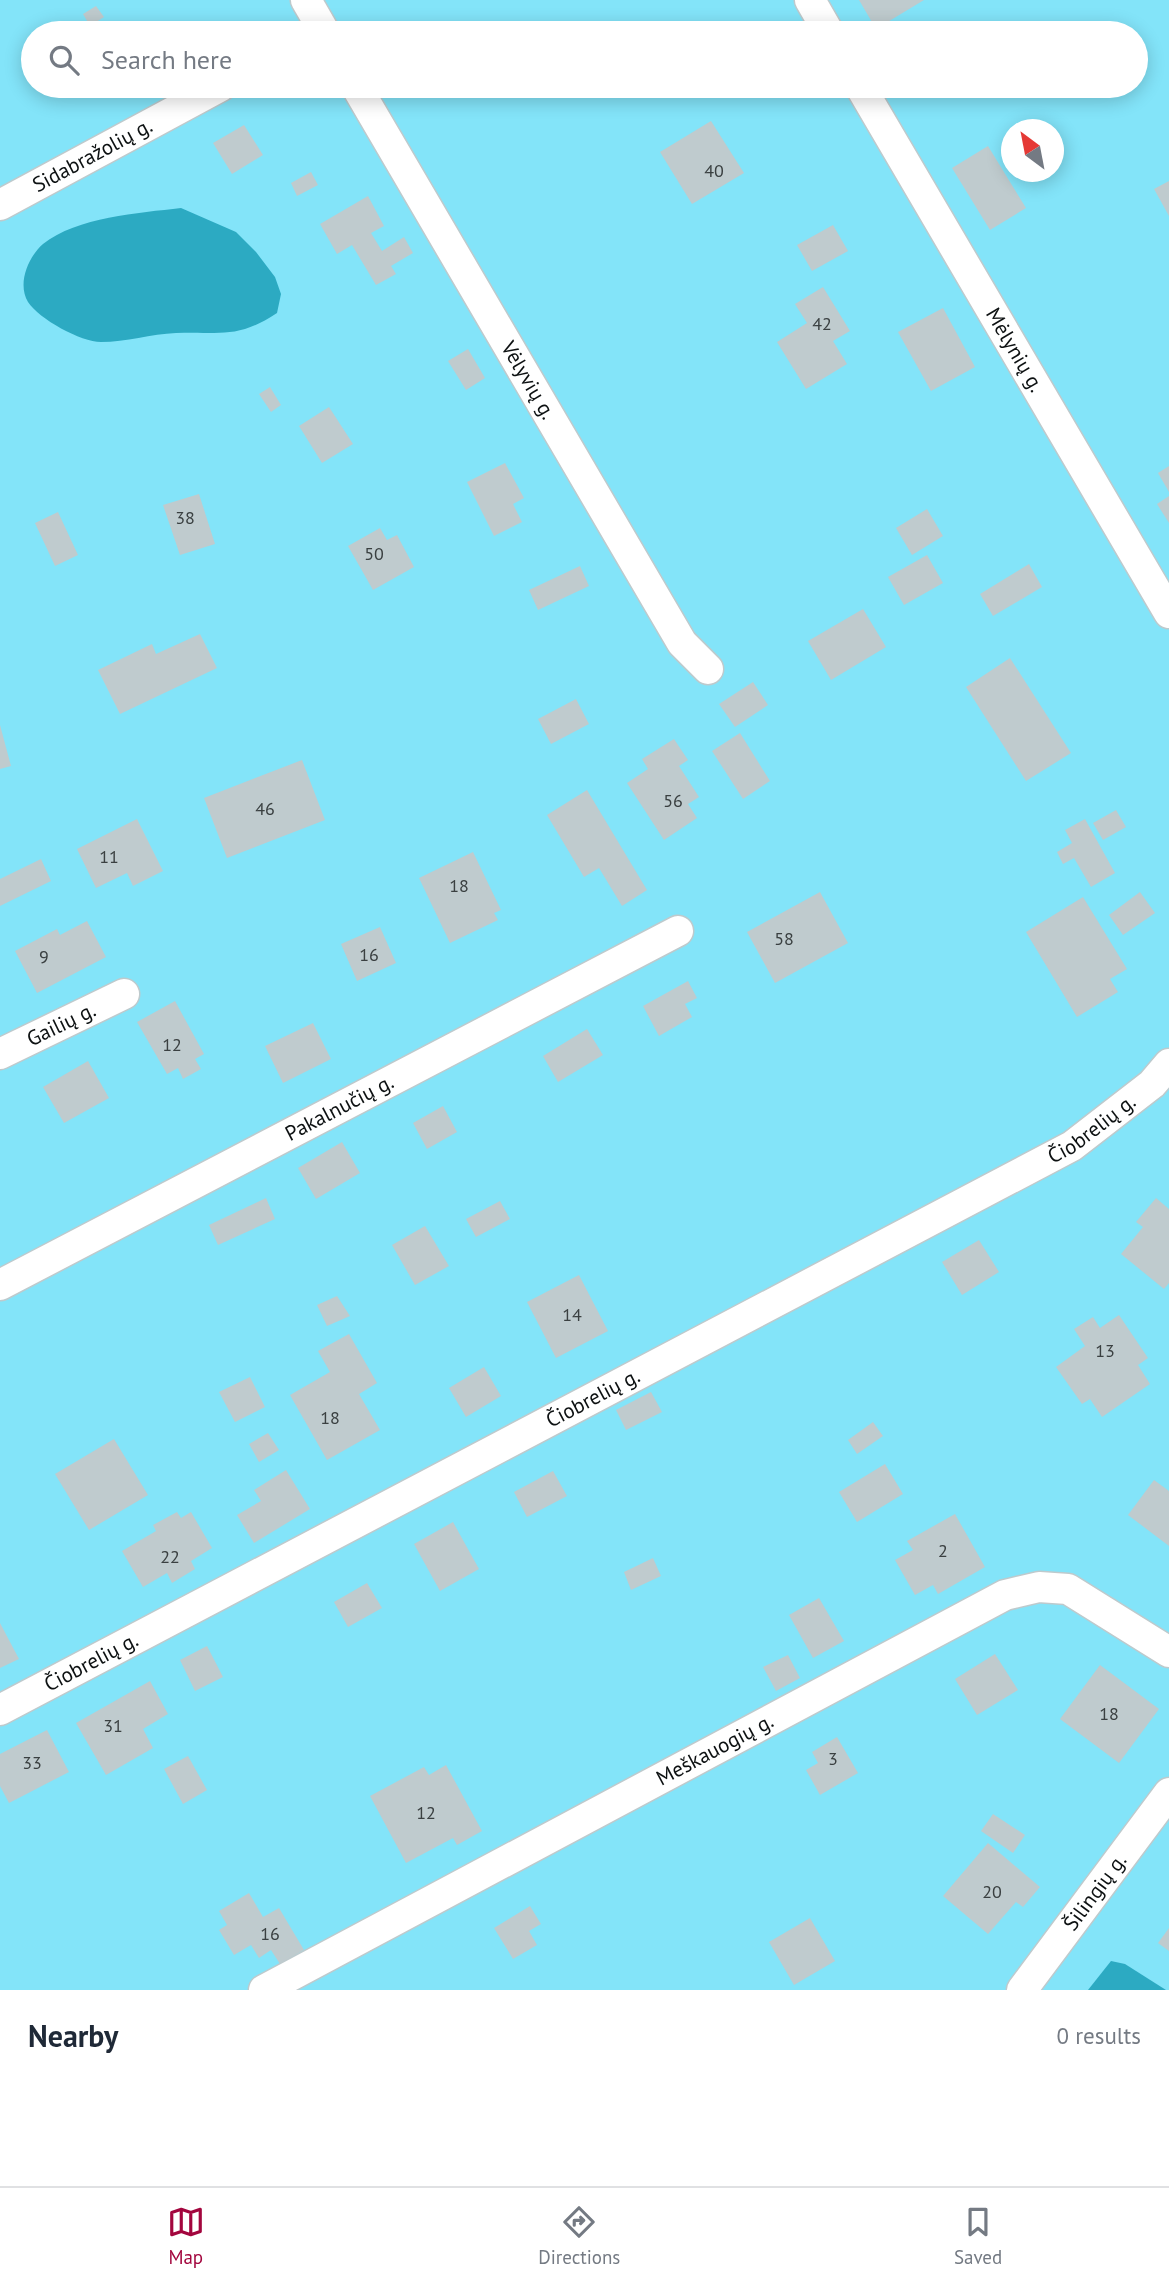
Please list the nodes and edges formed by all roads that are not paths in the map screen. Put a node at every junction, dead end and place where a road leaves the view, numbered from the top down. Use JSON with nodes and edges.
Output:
{"nodes":[{"id":1,"x":306,"y":0,"type":"edge"},
{"id":2,"x":810,"y":0,"type":"edge"},
{"id":3,"x":316,"y":21,"type":"edge"},
{"id":4,"x":823,"y":21,"type":"edge"},
{"id":5,"x":199,"y":98,"type":"edge"},
{"id":6,"x":363,"y":98,"type":"edge"},
{"id":7,"x":867,"y":98,"type":"edge"},
{"id":8,"x":0,"y":205,"type":"edge"},
{"id":9,"x":1169,"y":613,"type":"edge"},
{"id":10,"x":708,"y":669,"type":"dead end"},
{"id":11,"x":678,"y":931,"type":"dead end"},
{"id":12,"x":124,"y":994,"type":"dead end"},
{"id":13,"x":0,"y":1054,"type":"edge"},
{"id":14,"x":1169,"y":1064,"type":"edge"},
{"id":15,"x":0,"y":1285,"type":"edge"},
{"id":16,"x":1169,"y":1653,"type":"edge"},
{"id":17,"x":0,"y":1710,"type":"edge"},
{"id":18,"x":1169,"y":1793,"type":"edge"},
{"id":19,"x":264,"y":1990,"type":"edge"},
{"id":20,"x":1022,"y":1990,"type":"edge"}],
"edges":[{"from":1,"to":3,"type":"street"},
{"from":2,"to":4,"type":"street"},
{"from":5,"to":8,"type":"street","name":"Sidabražolių g."},
{"from":6,"to":10,"type":"street","name":"Vėlyvių g."},
{"from":7,"to":9,"type":"street","name":"Mėlynių g."},
{"from":11,"to":15,"type":"street","name":"Pakalnučių g."},
{"from":12,"to":13,"type":"street","name":"Gailių g."},
{"from":14,"to":17,"type":"street","name":"Čiobrelių g."},
{"from":16,"to":19,"type":"street","name":"Meškauogių g."},
{"from":18,"to":20,"type":"street","name":"Šilingių g."}]}
